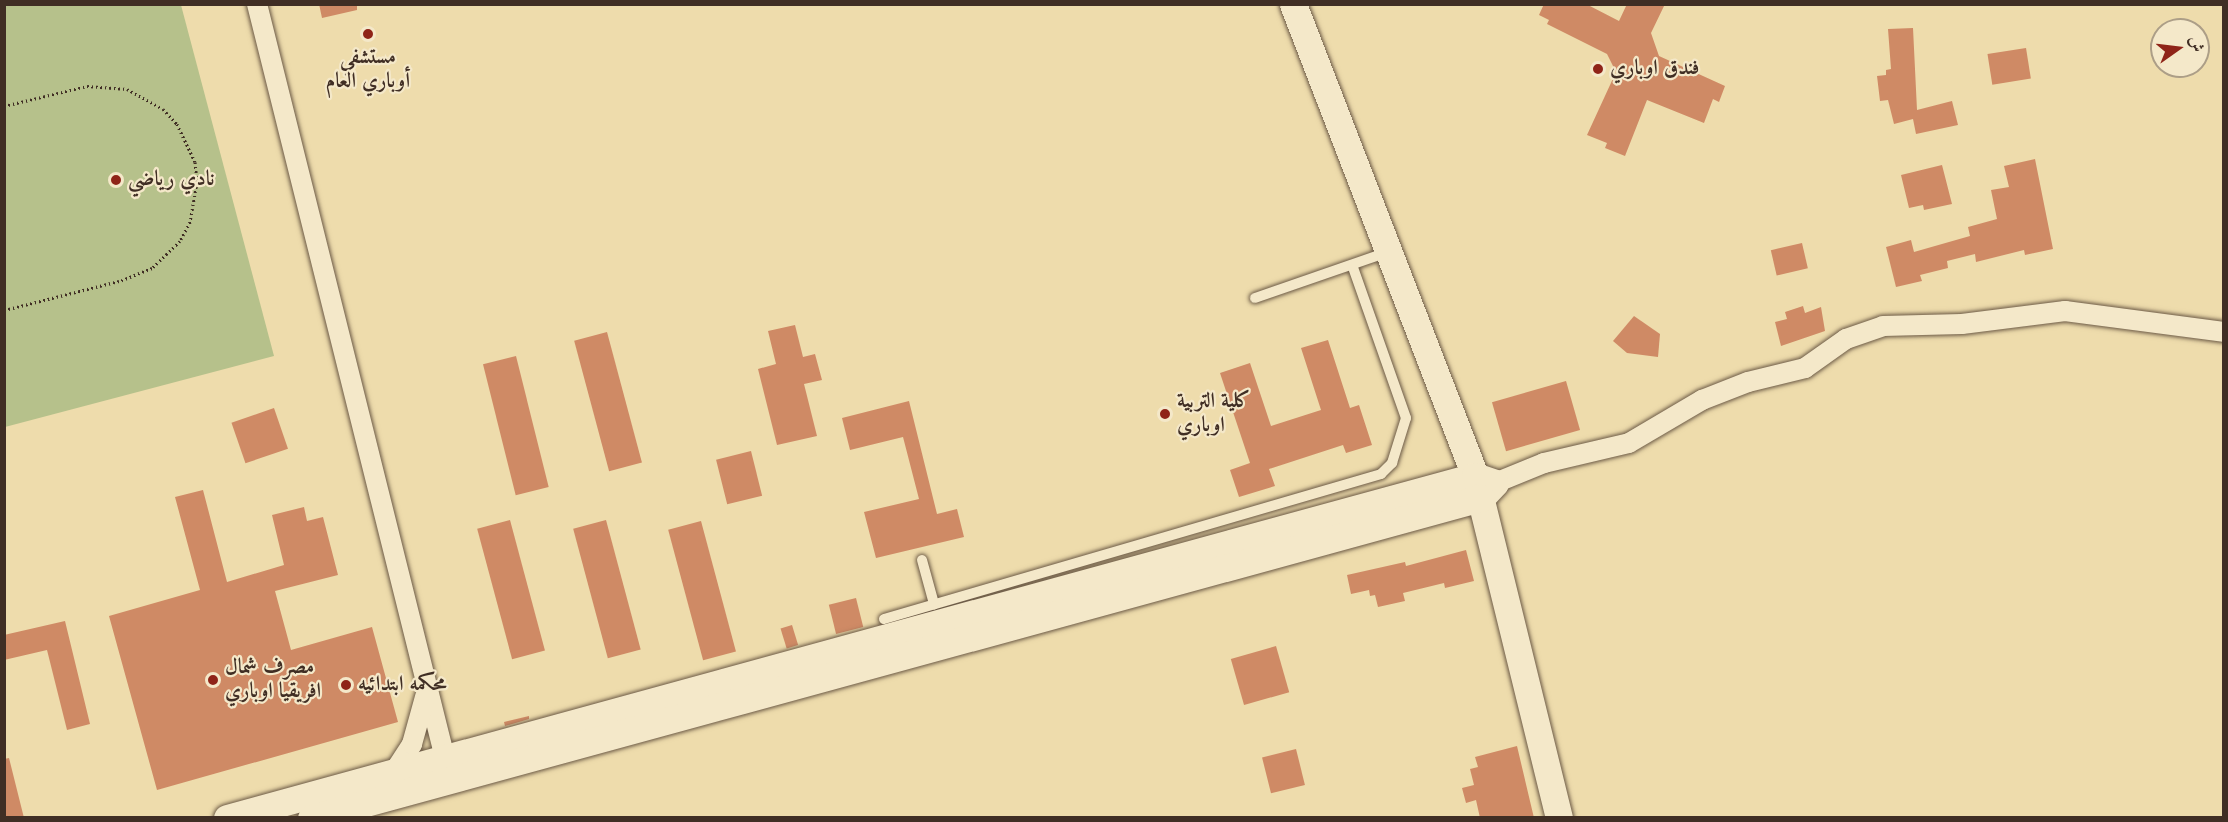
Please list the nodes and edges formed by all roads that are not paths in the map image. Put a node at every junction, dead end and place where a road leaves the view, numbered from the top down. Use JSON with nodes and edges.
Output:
{"nodes":[{"id":1,"x":257,"y":4,"type":"edge"},
{"id":2,"x":1293,"y":4,"type":"edge"},
{"id":3,"x":1311,"y":4,"type":"edge"},
{"id":4,"x":1388,"y":252,"type":"junction"},
{"id":5,"x":1352,"y":265,"type":"junction"},
{"id":6,"x":1255,"y":298,"type":"dead end"},
{"id":7,"x":2223,"y":332,"type":"edge"},
{"id":8,"x":1458,"y":434,"type":"junction"},
{"id":9,"x":1483,"y":486,"type":"junction"},
{"id":10,"x":1426,"y":501,"type":"junction"},
{"id":11,"x":1493,"y":547,"type":"junction"},
{"id":12,"x":922,"y":560,"type":"dead end"},
{"id":13,"x":934,"y":604,"type":"junction"},
{"id":14,"x":884,"y":619,"type":"dead end"},
{"id":15,"x":426,"y":691,"type":"junction"},
{"id":16,"x":448,"y":771,"type":"junction"},
{"id":17,"x":392,"y":775,"type":"junction"},
{"id":18,"x":227,"y":818,"type":"edge"},
{"id":19,"x":311,"y":818,"type":"edge"},
{"id":20,"x":1559,"y":818,"type":"edge"},
{"id":21,"x":1576,"y":818,"type":"edge"}],
"edges":[{"from":1,"to":15,"type":"street"},
{"from":2,"to":4,"type":"street"},
{"from":3,"to":9,"type":"street"},
{"from":4,"to":5,"type":"lane"},
{"from":4,"to":8,"type":"street"},
{"from":5,"to":6,"type":"lane"},
{"from":5,"to":13,"type":"lane"},
{"from":7,"to":9,"type":"street"},
{"from":8,"to":9,"type":"street"},
{"from":8,"to":10,"type":"street"},
{"from":9,"to":10,"type":"street"},
{"from":9,"to":11,"type":"street"},
{"from":9,"to":21,"type":"street"},
{"from":10,"to":11,"type":"street"},
{"from":10,"to":16,"type":"street"},
{"from":11,"to":20,"type":"street"},
{"from":12,"to":13,"type":"lane"},
{"from":13,"to":14,"type":"lane"},
{"from":15,"to":16,"type":"street"},
{"from":15,"to":17,"type":"street"},
{"from":16,"to":17,"type":"street"},
{"from":16,"to":19,"type":"street"},
{"from":17,"to":18,"type":"street"}]}
